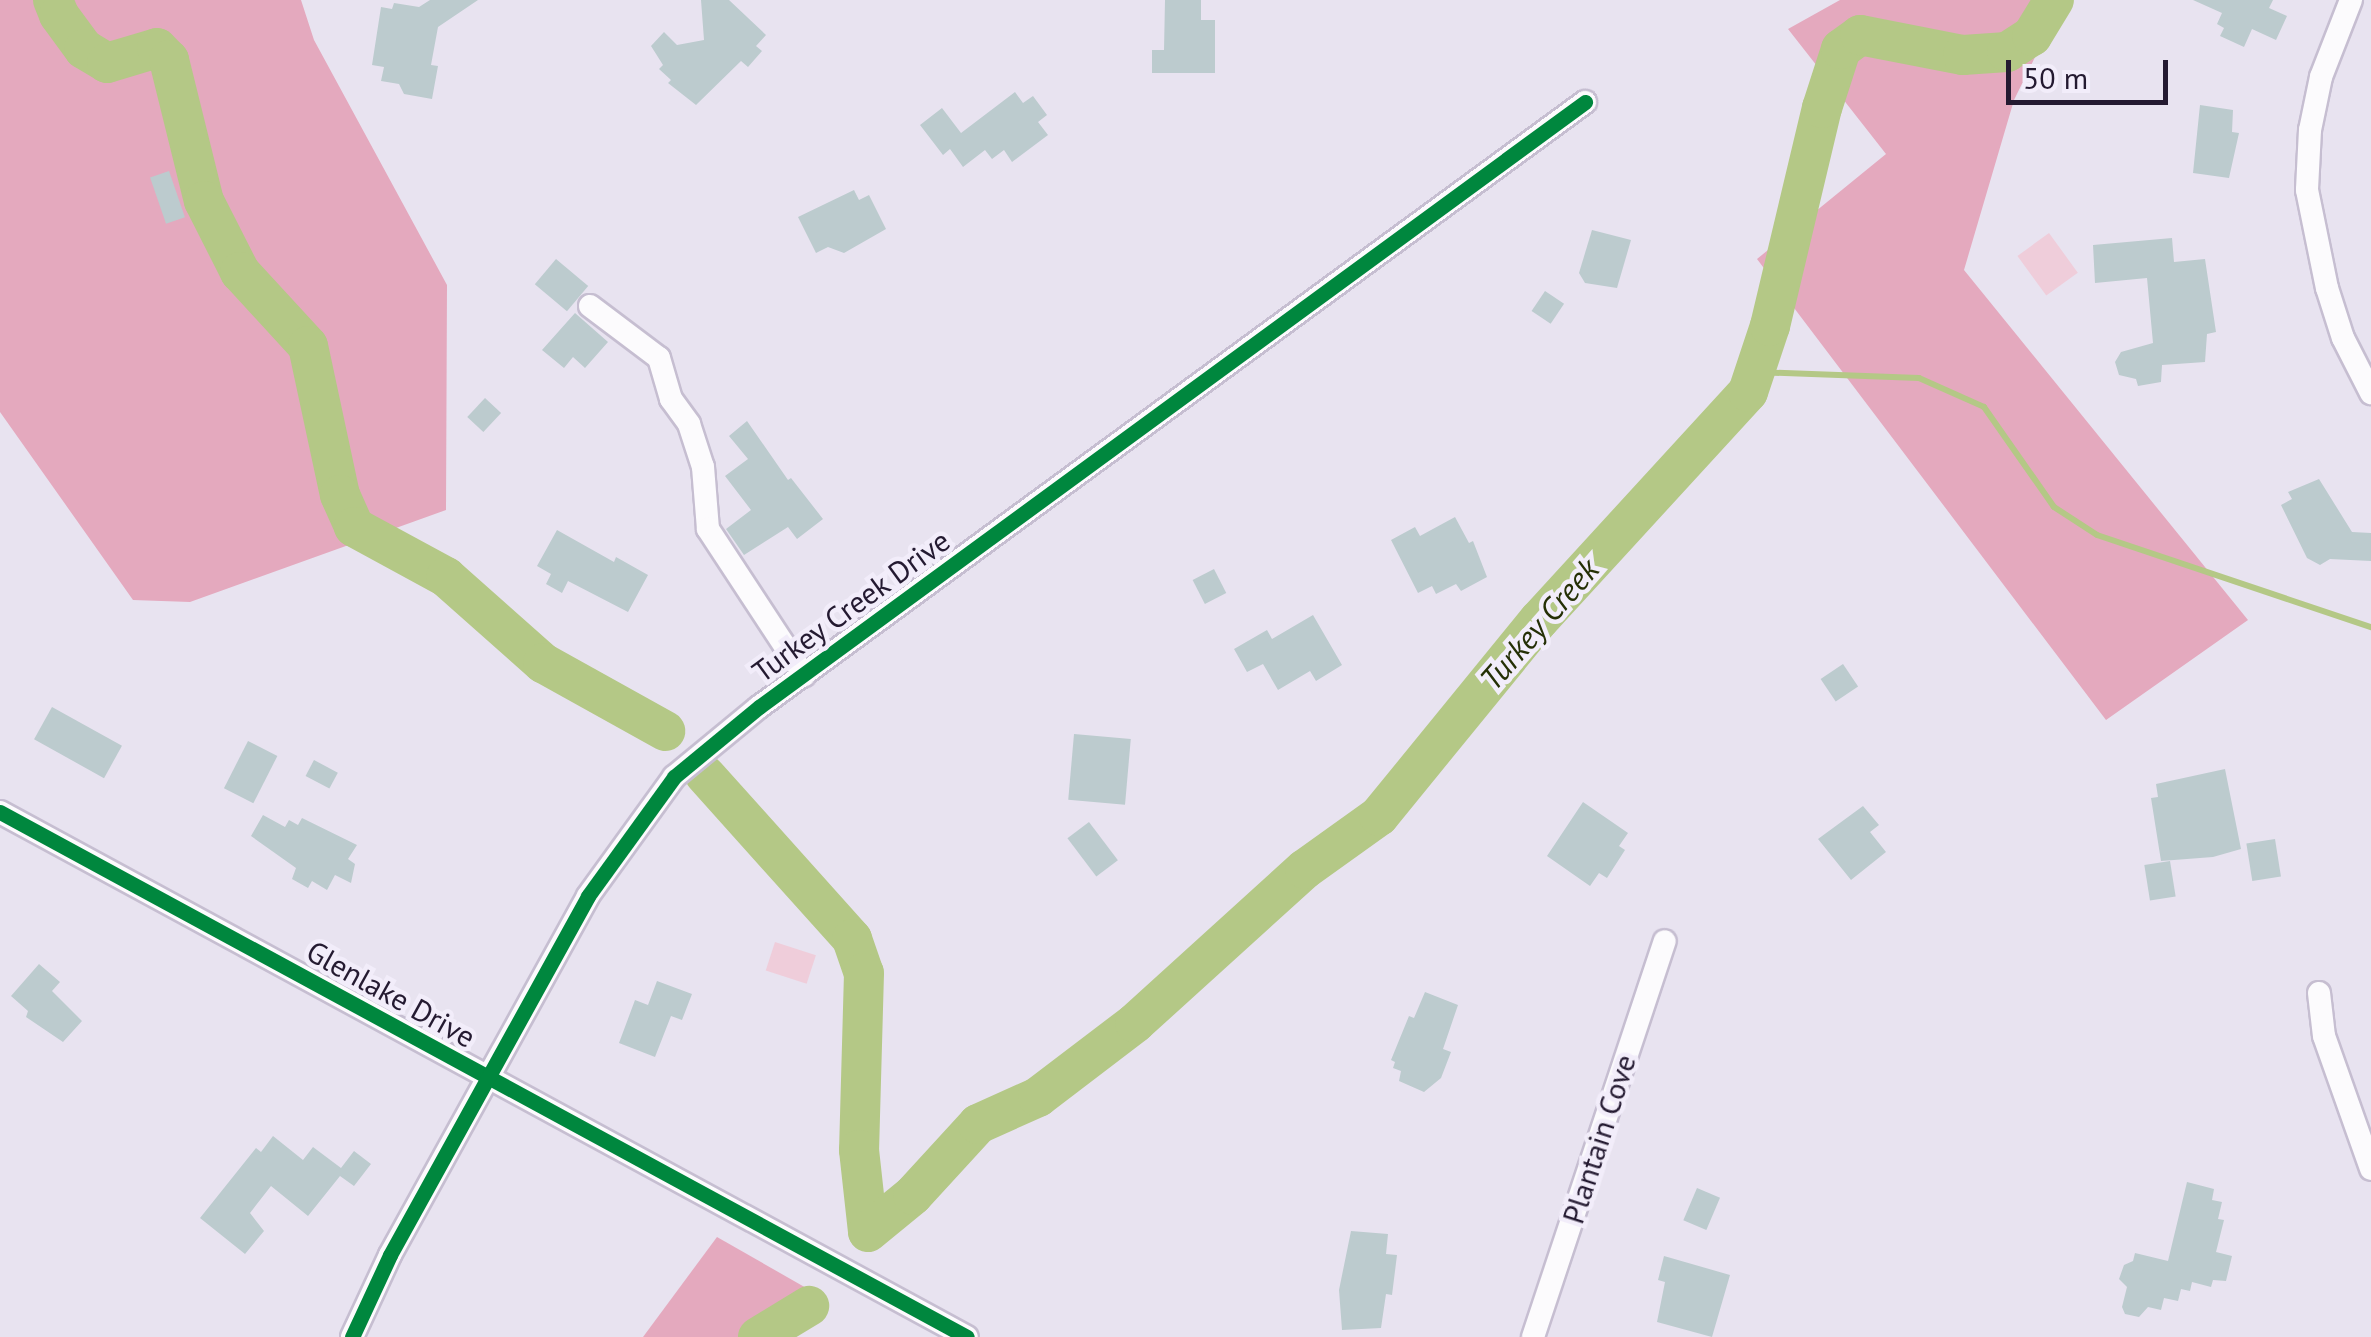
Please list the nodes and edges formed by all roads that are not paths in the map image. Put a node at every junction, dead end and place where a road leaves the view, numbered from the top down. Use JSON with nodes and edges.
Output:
{"nodes":[{"id":1,"x":2351,"y":0,"type":"edge"},
{"id":2,"x":1585,"y":102,"type":"dead end"},
{"id":3,"x":590,"y":306,"type":"dead end"},
{"id":4,"x":2371,"y":393,"type":"edge"},
{"id":5,"x":804,"y":675,"type":"junction"},
{"id":6,"x":0,"y":812,"type":"edge"},
{"id":7,"x":1665,"y":941,"type":"dead end"},
{"id":8,"x":2319,"y":993,"type":"dead end"},
{"id":9,"x":491,"y":1079,"type":"junction"},
{"id":10,"x":2371,"y":1095,"type":"edge"},
{"id":11,"x":2348,"y":1104,"type":"junction"},
{"id":12,"x":2371,"y":1170,"type":"edge"},
{"id":13,"x":352,"y":1337,"type":"edge"},
{"id":14,"x":967,"y":1337,"type":"edge"},
{"id":15,"x":1533,"y":1337,"type":"edge"}],
"edges":[{"from":1,"to":4,"type":"street"},
{"from":2,"to":5,"type":"street","name":"Turkey Creek Drive"},
{"from":3,"to":5,"type":"street"},
{"from":5,"to":9,"type":"street","name":"Turkey Creek Drive"},
{"from":6,"to":9,"type":"street","name":"Glenlake Drive"},
{"from":7,"to":15,"type":"street","name":"Plantain Cove"},
{"from":8,"to":11,"type":"street"},
{"from":9,"to":13,"type":"street","name":"Turkey Creek Drive"},
{"from":9,"to":14,"type":"street","name":"Glenlake Drive"},
{"from":10,"to":11,"type":"street"},
{"from":11,"to":12,"type":"street"}]}
